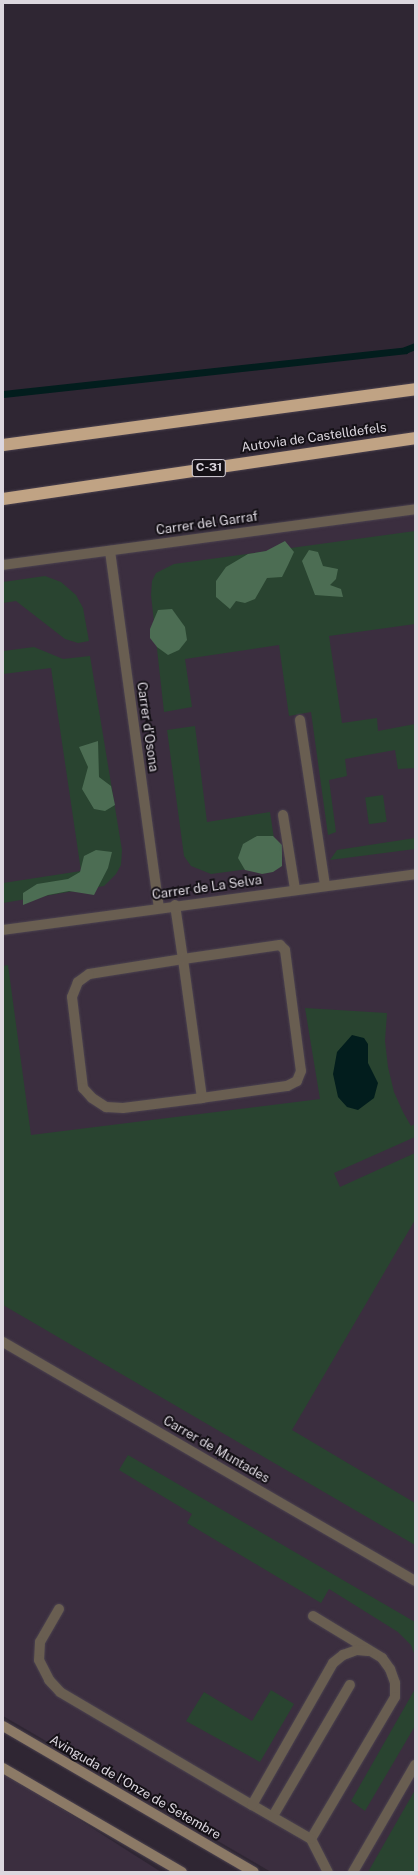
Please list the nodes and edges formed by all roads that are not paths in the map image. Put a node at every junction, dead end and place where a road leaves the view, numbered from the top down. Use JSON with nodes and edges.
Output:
{"nodes":[{"id":1,"x":415,"y":389,"type":"edge"},
{"id":2,"x":65,"y":437,"type":"junction"},
{"id":3,"x":415,"y":438,"type":"edge"},
{"id":4,"x":3,"y":439,"type":"edge"},
{"id":5,"x":3,"y":445,"type":"edge"},
{"id":6,"x":3,"y":499,"type":"edge"},
{"id":7,"x":415,"y":509,"type":"edge"},
{"id":8,"x":110,"y":551,"type":"junction"},
{"id":9,"x":3,"y":566,"type":"edge"},
{"id":10,"x":300,"y":720,"type":"dead end"},
{"id":11,"x":283,"y":815,"type":"dead end"},
{"id":12,"x":415,"y":874,"type":"edge"},
{"id":13,"x":325,"y":886,"type":"junction"},
{"id":14,"x":295,"y":889,"type":"junction"},
{"id":15,"x":175,"y":905,"type":"junction"},
{"id":16,"x":159,"y":907,"type":"junction"},
{"id":17,"x":3,"y":930,"type":"edge"},
{"id":18,"x":183,"y":959,"type":"junction"},
{"id":19,"x":202,"y":1098,"type":"junction"},
{"id":20,"x":3,"y":1342,"type":"edge"},
{"id":21,"x":415,"y":1581,"type":"edge"},
{"id":22,"x":59,"y":1609,"type":"dead end"},
{"id":23,"x":313,"y":1616,"type":"dead end"},
{"id":24,"x":370,"y":1651,"type":"junction"},
{"id":25,"x":350,"y":1685,"type":"dead end"},
{"id":26,"x":3,"y":1726,"type":"edge"},
{"id":27,"x":415,"y":1765,"type":"edge"},
{"id":28,"x":3,"y":1768,"type":"edge"},
{"id":29,"x":252,"y":1804,"type":"junction"},
{"id":30,"x":272,"y":1816,"type":"junction"},
{"id":31,"x":311,"y":1839,"type":"junction"},
{"id":32,"x":182,"y":1872,"type":"edge"},
{"id":33,"x":254,"y":1872,"type":"edge"},
{"id":34,"x":328,"y":1872,"type":"edge"},
{"id":35,"x":353,"y":1872,"type":"edge"}],
"edges":[{"from":1,"to":2,"type":"highway"},
{"from":2,"to":4,"type":"highway"},
{"from":2,"to":5,"type":"highway"},
{"from":3,"to":6,"type":"highway","name":"Autovia de Castelldefels","number":"C-31"},
{"from":7,"to":8,"type":"street","name":"Carrer del Garraf"},
{"from":8,"to":9,"type":"street","name":"Carrer del Garraf"},
{"from":8,"to":16,"type":"street","name":"Carrer d'Osona"},
{"from":10,"to":13,"type":"street"},
{"from":11,"to":14,"type":"street"},
{"from":12,"to":13,"type":"street","name":"Carrer de La Selva"},
{"from":13,"to":14,"type":"street","name":"Carrer de La Selva"},
{"from":14,"to":15,"type":"street","name":"Carrer de La Selva"},
{"from":15,"to":16,"type":"street","name":"Carrer de La Selva"},
{"from":15,"to":18,"type":"street"},
{"from":16,"to":17,"type":"street","name":"Carrer de La Selva"},
{"from":18,"to":19,"type":"street"},
{"from":18,"to":19,"type":"street"},
{"from":18,"to":19,"type":"street"},
{"from":20,"to":21,"type":"street","name":"Carrer de Muntades"},
{"from":22,"to":29,"type":"street"},
{"from":23,"to":24,"type":"street"},
{"from":24,"to":29,"type":"street"},
{"from":24,"to":31,"type":"street"},
{"from":25,"to":30,"type":"street"},
{"from":26,"to":33,"type":"main road","name":"Avinguda de l'Onze de Setembre"},
{"from":27,"to":35,"type":"street"},
{"from":28,"to":32,"type":"main road"},
{"from":29,"to":30,"type":"street"},
{"from":30,"to":31,"type":"street"},
{"from":31,"to":34,"type":"street"}]}
